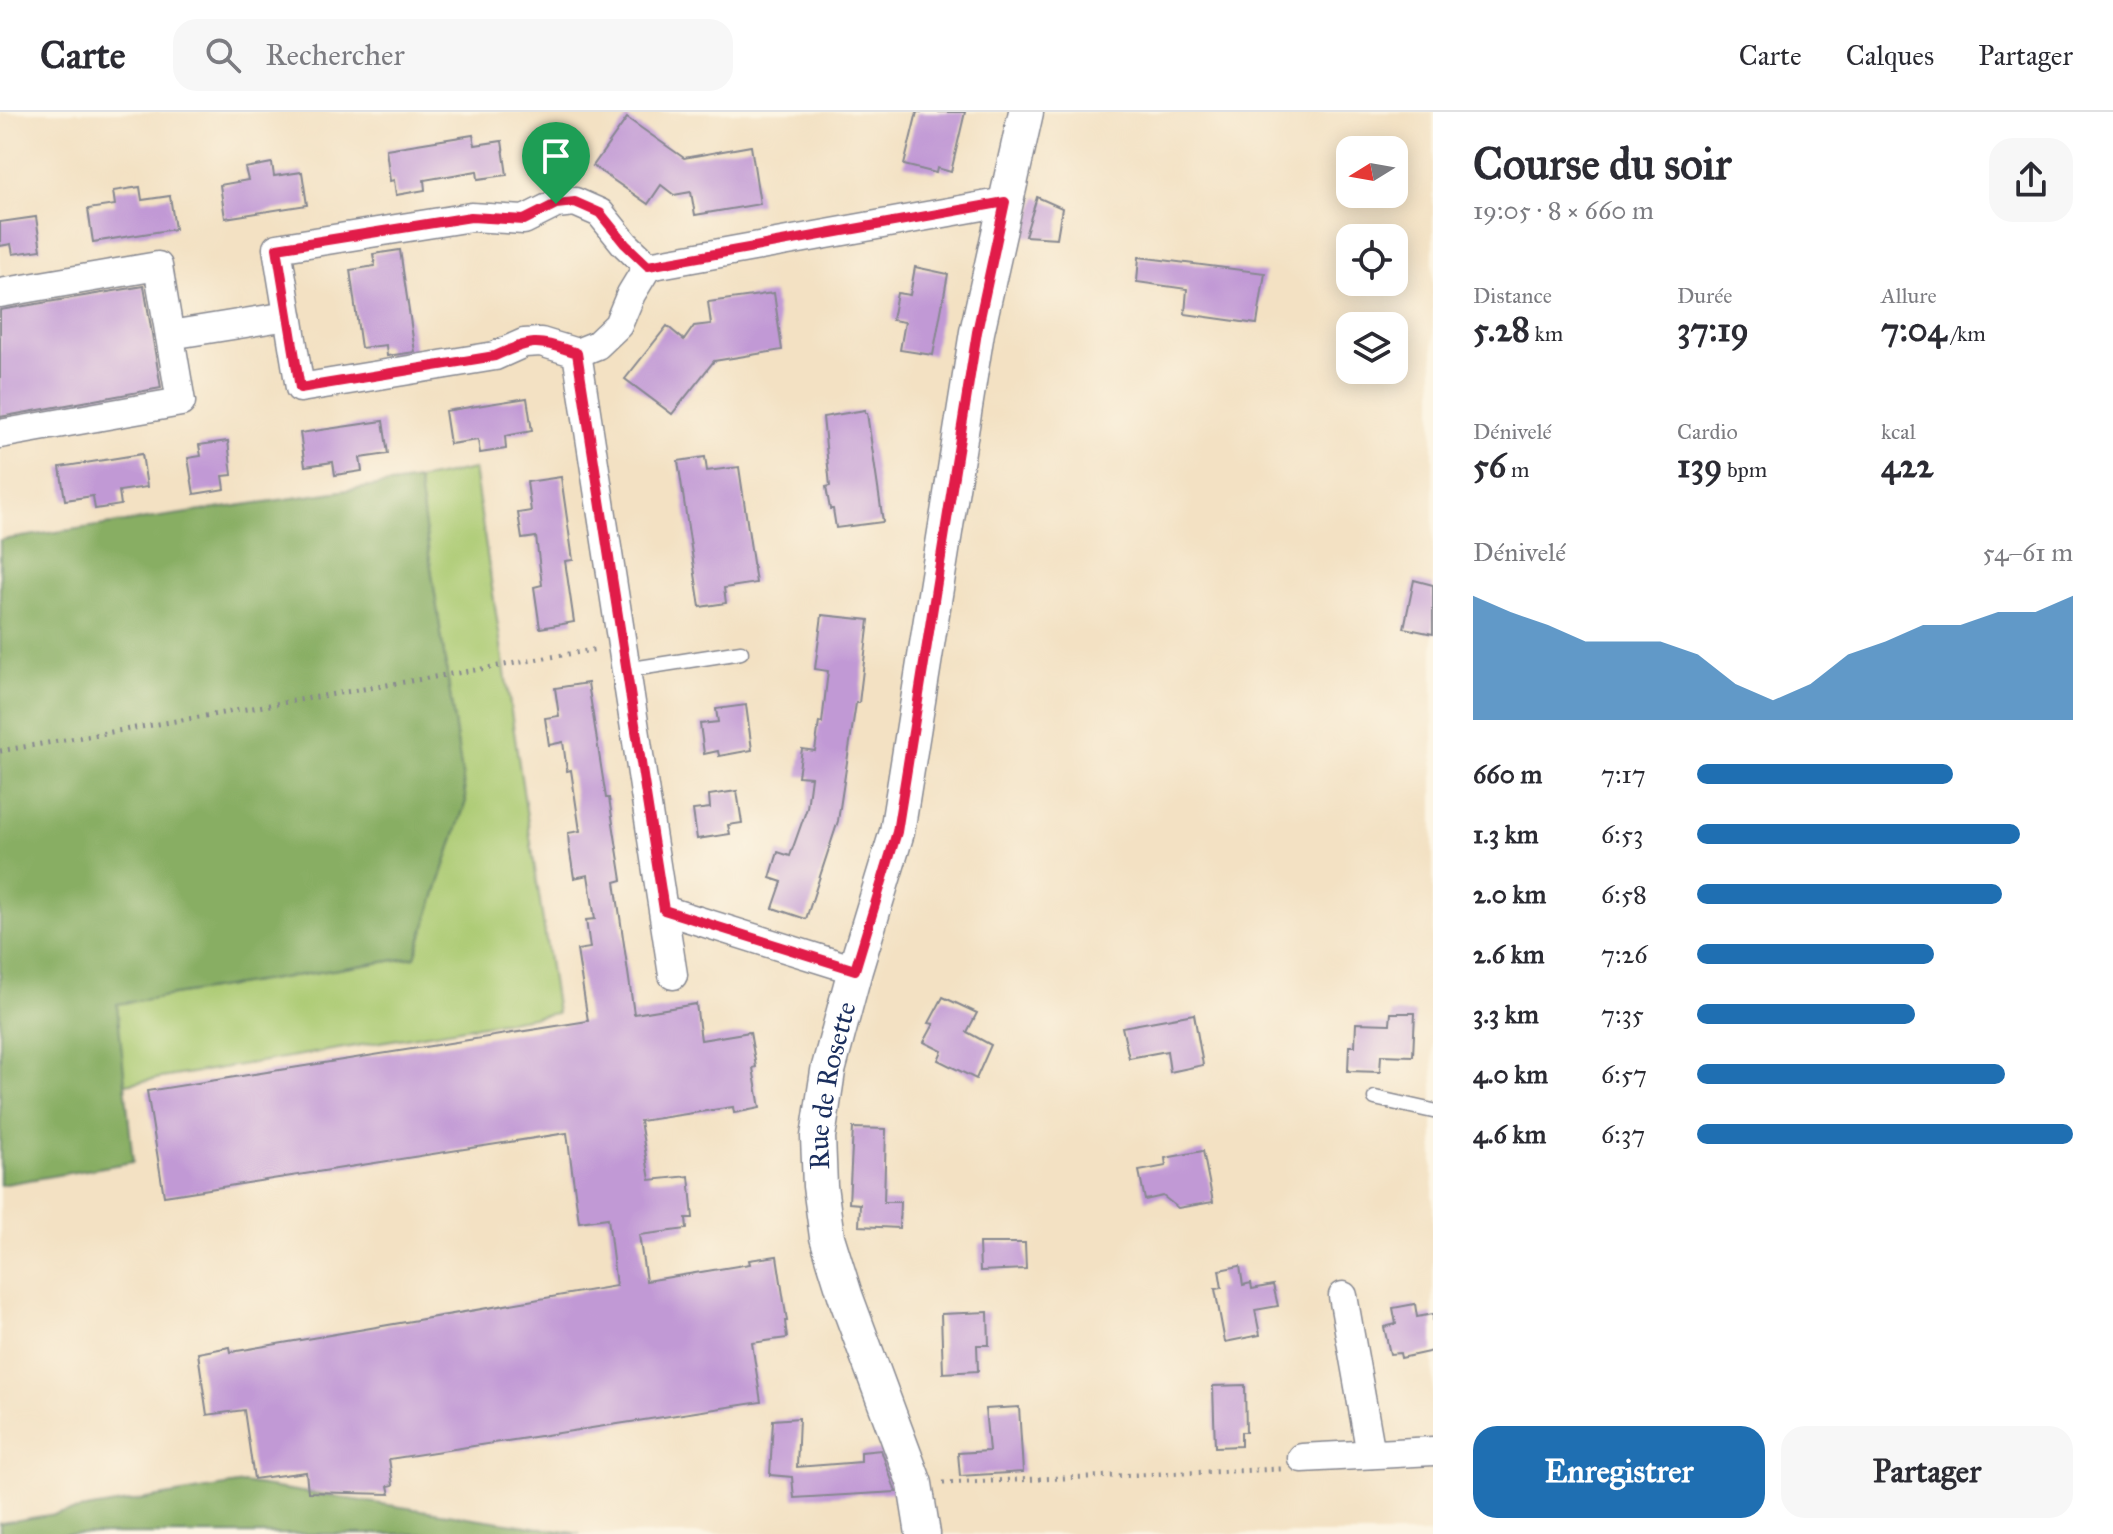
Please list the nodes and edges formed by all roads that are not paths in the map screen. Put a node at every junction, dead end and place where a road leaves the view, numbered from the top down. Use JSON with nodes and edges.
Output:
{"nodes":[{"id":1,"x":1026,"y":112,"type":"edge"},
{"id":2,"x":1005,"y":202,"type":"junction"},
{"id":3,"x":648,"y":266,"type":"junction"},
{"id":4,"x":0,"y":293,"type":"edge"},
{"id":5,"x":288,"y":316,"type":"junction"},
{"id":6,"x":170,"y":335,"type":"junction"},
{"id":7,"x":577,"y":353,"type":"junction"},
{"id":8,"x":0,"y":434,"type":"edge"},
{"id":9,"x":741,"y":652,"type":"dead end"},
{"id":10,"x":624,"y":658,"type":"junction"},
{"id":11,"x":664,"y":910,"type":"junction"},
{"id":12,"x":855,"y":970,"type":"junction"},
{"id":13,"x":673,"y":975,"type":"dead end"},
{"id":14,"x":1375,"y":1098,"type":"dead end"},
{"id":15,"x":1433,"y":1111,"type":"edge"},
{"id":16,"x":1343,"y":1296,"type":"dead end"},
{"id":17,"x":1433,"y":1451,"type":"edge"},
{"id":18,"x":1371,"y":1454,"type":"junction"},
{"id":19,"x":1302,"y":1458,"type":"road end"},
{"id":20,"x":923,"y":1534,"type":"edge"}],
"edges":[{"from":1,"to":2,"type":"street","name":"Rue de Rosette"},
{"from":2,"to":3,"type":"street"},
{"from":2,"to":12,"type":"street","name":"Rue de Rosette"},
{"from":3,"to":5,"type":"street"},
{"from":3,"to":7,"type":"street"},
{"from":4,"to":6,"type":"street"},
{"from":5,"to":6,"type":"street"},
{"from":5,"to":7,"type":"street"},
{"from":6,"to":8,"type":"street"},
{"from":7,"to":10,"type":"street"},
{"from":9,"to":10,"type":"lane"},
{"from":10,"to":11,"type":"street"},
{"from":11,"to":12,"type":"street"},
{"from":11,"to":13,"type":"street"},
{"from":12,"to":20,"type":"street","name":"Rue de Rosette"},
{"from":14,"to":15,"type":"lane"},
{"from":16,"to":18,"type":"street"},
{"from":17,"to":18,"type":"street"},
{"from":18,"to":19,"type":"street"}]}
